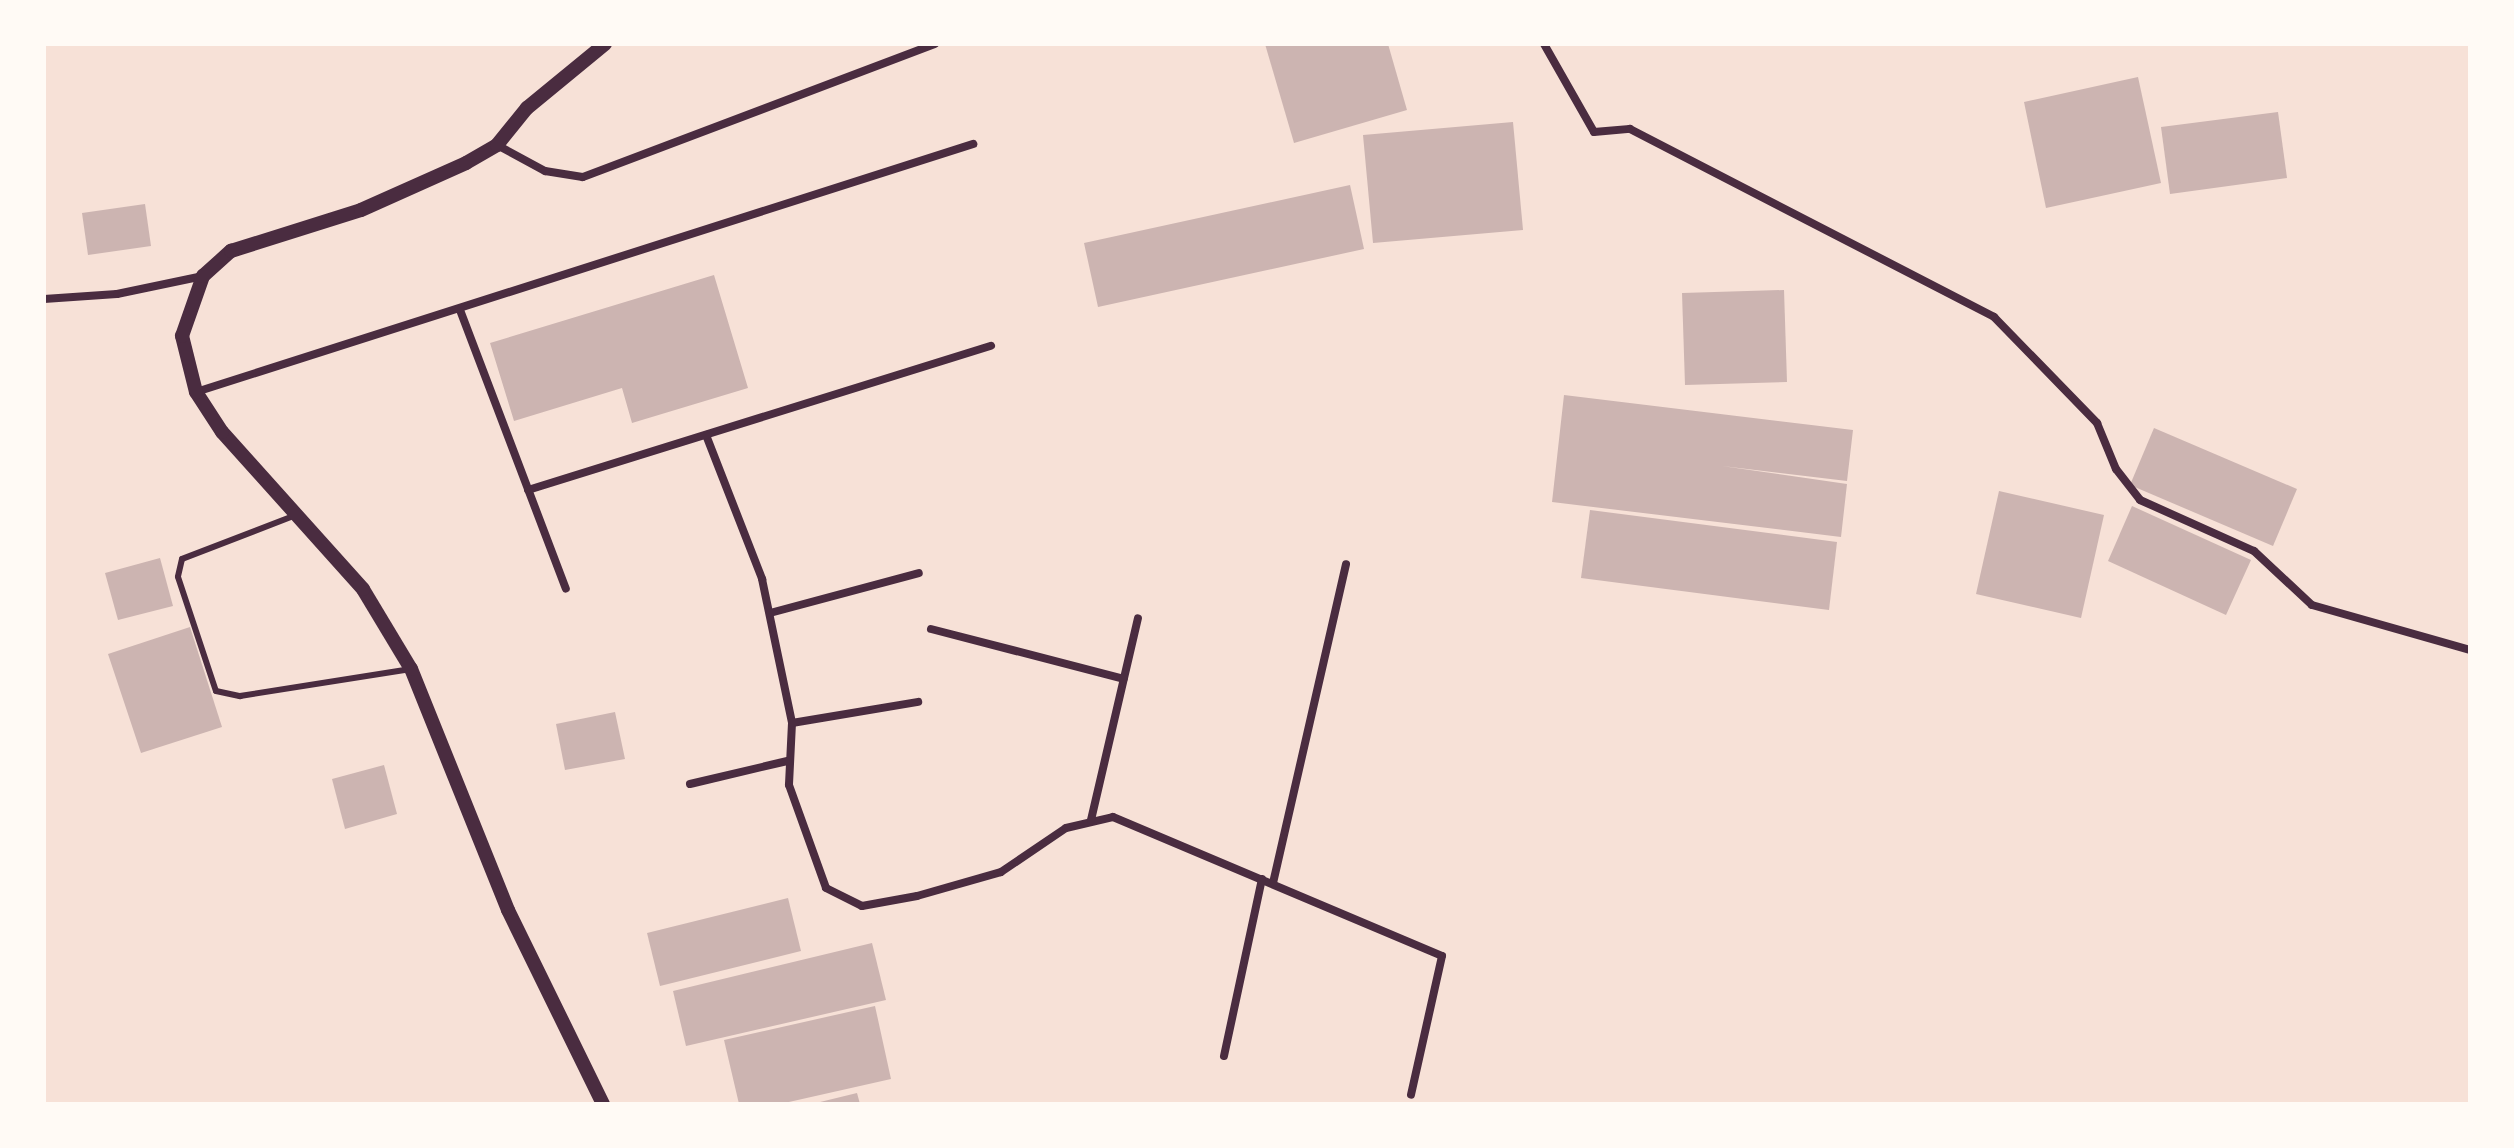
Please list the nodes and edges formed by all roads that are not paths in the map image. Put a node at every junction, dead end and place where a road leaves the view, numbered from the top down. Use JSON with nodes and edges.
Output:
{"nodes":[{"id":1,"x":605,"y":44,"type":"edge"},
{"id":2,"x":935,"y":44,"type":"edge"},
{"id":3,"x":1544,"y":44,"type":"edge"},
{"id":4,"x":973,"y":144,"type":"dead end"},
{"id":5,"x":497,"y":145,"type":"junction"},
{"id":6,"x":203,"y":276,"type":"junction"},
{"id":7,"x":44,"y":299,"type":"edge"},
{"id":8,"x":460,"y":310,"type":"junction"},
{"id":9,"x":991,"y":346,"type":"dead end"},
{"id":10,"x":196,"y":392,"type":"junction"},
{"id":11,"x":706,"y":435,"type":"junction"},
{"id":12,"x":528,"y":490,"type":"junction"},
{"id":13,"x":300,"y":514,"type":"junction"},
{"id":14,"x":1346,"y":564,"type":"dead end"},
{"id":15,"x":919,"y":573,"type":"dead end"},
{"id":16,"x":566,"y":589,"type":"dead end"},
{"id":17,"x":770,"y":613,"type":"junction"},
{"id":18,"x":1138,"y":618,"type":"dead end"},
{"id":19,"x":931,"y":629,"type":"dead end"},
{"id":20,"x":2470,"y":650,"type":"edge"},
{"id":21,"x":411,"y":669,"type":"junction"},
{"id":22,"x":1124,"y":679,"type":"junction"},
{"id":23,"x":918,"y":702,"type":"dead end"},
{"id":24,"x":792,"y":723,"type":"junction"},
{"id":25,"x":787,"y":761,"type":"junction"},
{"id":26,"x":690,"y":784,"type":"dead end"},
{"id":27,"x":1091,"y":820,"type":"junction"},
{"id":28,"x":1262,"y":879,"type":"junction"},
{"id":29,"x":1273,"y":883,"type":"junction"},
{"id":30,"x":1224,"y":1056,"type":"dead end"},
{"id":31,"x":1411,"y":1095,"type":"dead end"},
{"id":32,"x":603,"y":1104,"type":"edge"}],
"edges":[{"from":1,"to":5,"type":"street"},
{"from":2,"to":5,"type":"street"},
{"from":3,"to":20,"type":"street"},
{"from":4,"to":8,"type":"street"},
{"from":5,"to":6,"type":"street"},
{"from":6,"to":7,"type":"street"},
{"from":6,"to":10,"type":"street"},
{"from":8,"to":10,"type":"street"},
{"from":8,"to":12,"type":"street"},
{"from":9,"to":11,"type":"street"},
{"from":10,"to":13,"type":"street"},
{"from":11,"to":12,"type":"street"},
{"from":11,"to":17,"type":"street"},
{"from":12,"to":16,"type":"street"},
{"from":13,"to":21,"type":"street"},
{"from":13,"to":21,"type":"lane"},
{"from":14,"to":29,"type":"street"},
{"from":15,"to":17,"type":"street"},
{"from":17,"to":24,"type":"street"},
{"from":18,"to":22,"type":"street"},
{"from":19,"to":22,"type":"street"},
{"from":21,"to":32,"type":"street"},
{"from":22,"to":27,"type":"street"},
{"from":23,"to":24,"type":"street"},
{"from":24,"to":25,"type":"street"},
{"from":25,"to":26,"type":"street"},
{"from":25,"to":27,"type":"street"},
{"from":27,"to":28,"type":"street"},
{"from":28,"to":29,"type":"street"},
{"from":28,"to":30,"type":"street"},
{"from":29,"to":31,"type":"street"}]}
